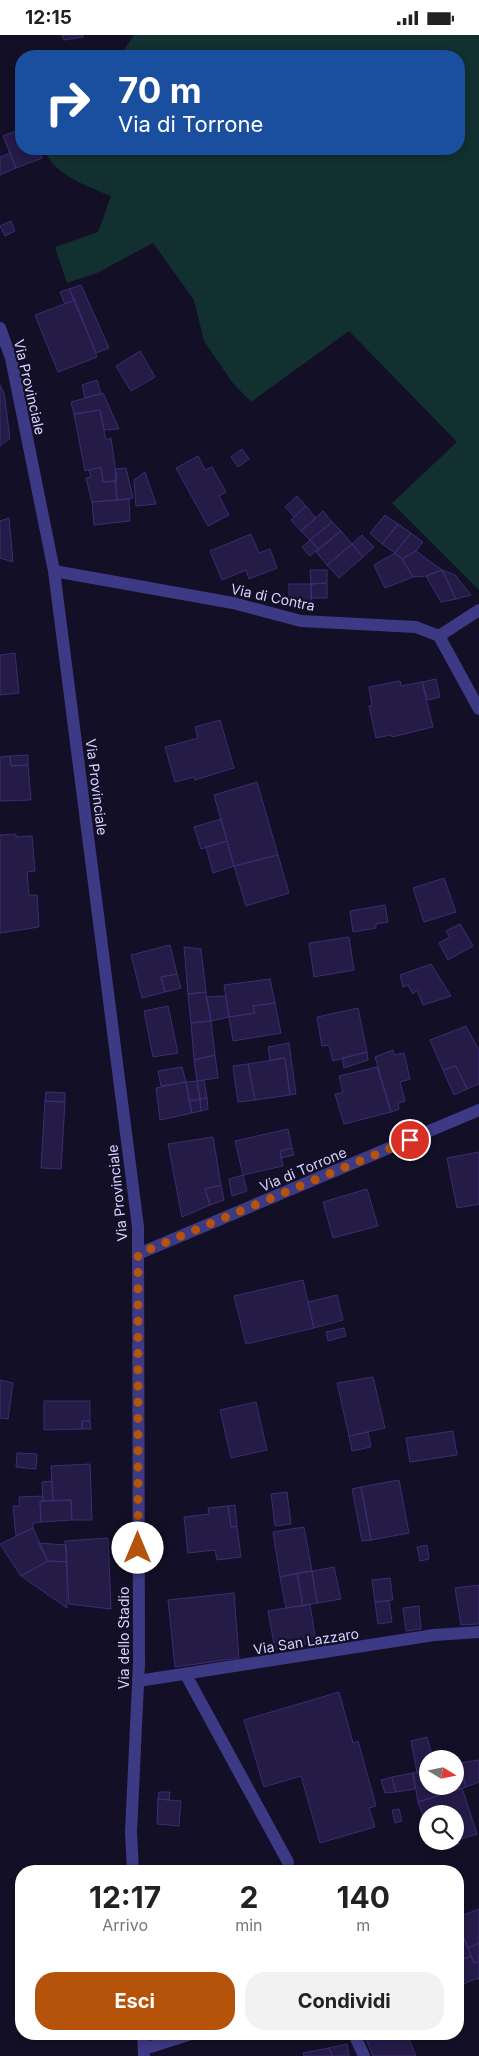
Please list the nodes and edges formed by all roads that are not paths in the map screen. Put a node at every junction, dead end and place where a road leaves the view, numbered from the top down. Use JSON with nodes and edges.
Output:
{"nodes":[{"id":1,"x":0,"y":328,"type":"edge"},
{"id":2,"x":54,"y":571,"type":"junction"},
{"id":3,"x":479,"y":610,"type":"edge"},
{"id":4,"x":439,"y":636,"type":"junction"},
{"id":5,"x":479,"y":709,"type":"edge"},
{"id":6,"x":479,"y":1110,"type":"edge"},
{"id":7,"x":138,"y":1254,"type":"junction"},
{"id":8,"x":479,"y":1632,"type":"edge"},
{"id":9,"x":186,"y":1675,"type":"junction"},
{"id":10,"x":138,"y":1681,"type":"junction"},
{"id":11,"x":288,"y":1862,"type":"dead end"},
{"id":12,"x":133,"y":1865,"type":"edge"},
{"id":13,"x":143,"y":2040,"type":"edge"},
{"id":14,"x":176,"y":2040,"type":"edge"},
{"id":15,"x":357,"y":2040,"type":"edge"},
{"id":16,"x":144,"y":2053,"type":"edge"},
{"id":17,"x":364,"y":2056,"type":"edge"}],
"edges":[{"from":1,"to":2,"type":"street","name":"Via Provinciale"},
{"from":2,"to":4,"type":"street","name":"Via di Contra"},
{"from":2,"to":7,"type":"street","name":"Via Provinciale"},
{"from":3,"to":4,"type":"street"},
{"from":4,"to":5,"type":"street"},
{"from":6,"to":7,"type":"street","name":"Via di Torrone"},
{"from":7,"to":10,"type":"street","name":"Via dello Stadio"},
{"from":8,"to":9,"type":"street","name":"Via San Lazzaro"},
{"from":9,"to":10,"type":"street","name":"Via San Lazzaro"},
{"from":9,"to":11,"type":"street"},
{"from":10,"to":12,"type":"street","name":"Via dello Stadio"},
{"from":13,"to":16,"type":"street"},
{"from":14,"to":16,"type":"street"},
{"from":15,"to":17,"type":"street"}]}
